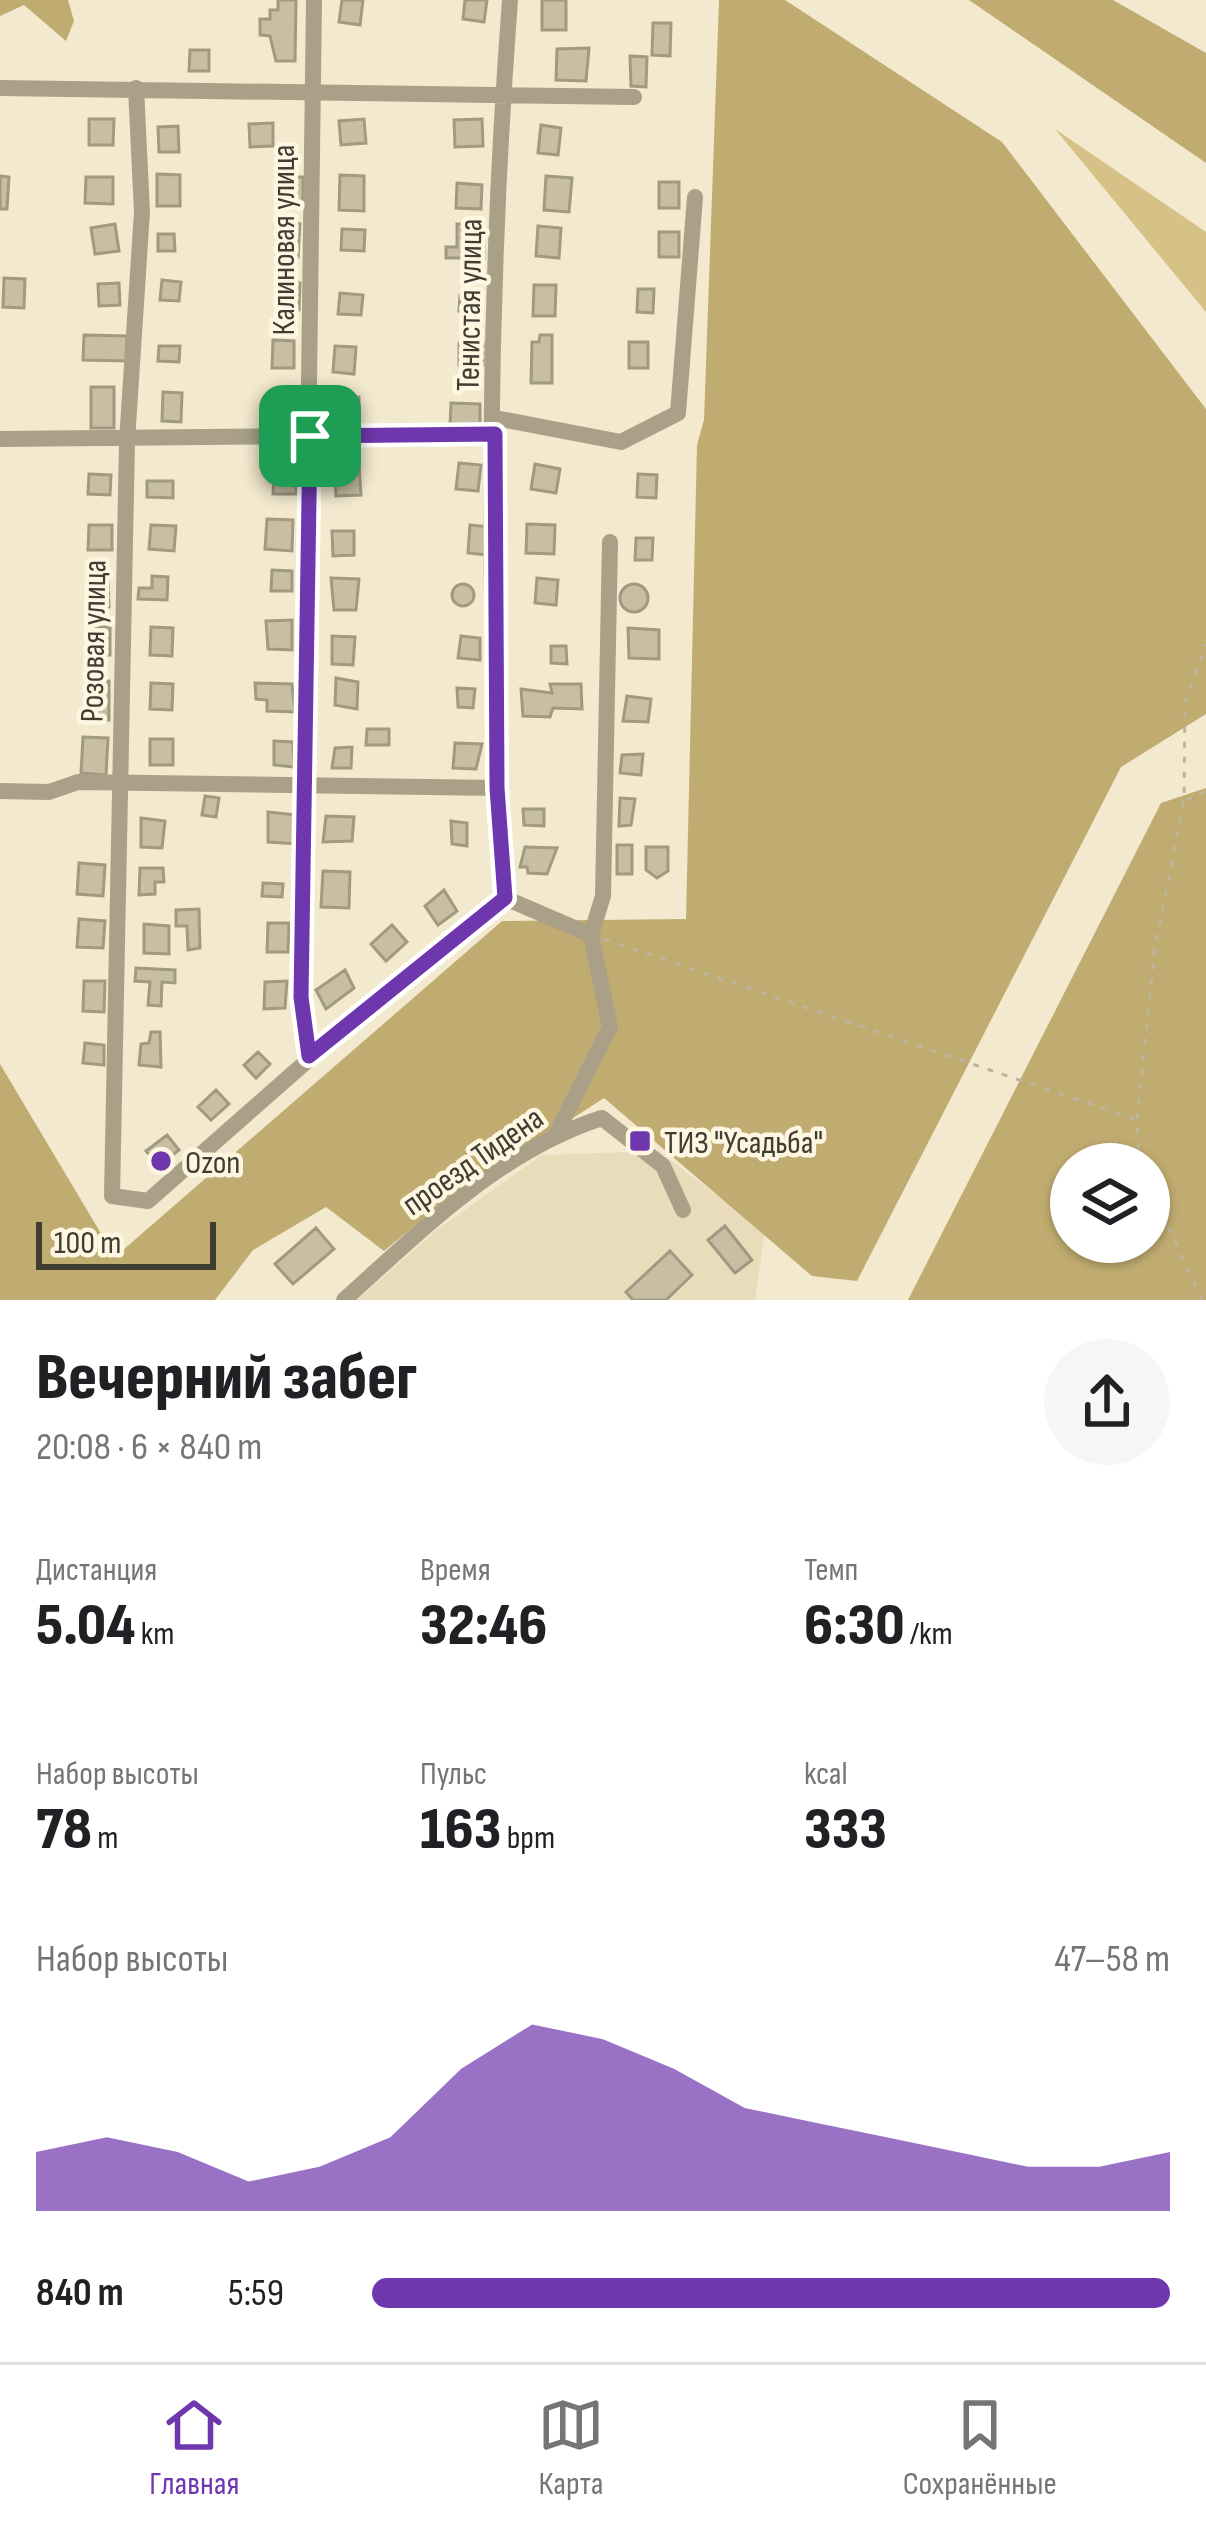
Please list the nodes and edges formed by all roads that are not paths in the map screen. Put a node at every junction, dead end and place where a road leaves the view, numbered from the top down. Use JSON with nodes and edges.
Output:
{"nodes":[{"id":1,"x":314,"y":0,"type":"edge"},
{"id":2,"x":510,"y":0,"type":"edge"},
{"id":3,"x":0,"y":88,"type":"edge"},
{"id":4,"x":136,"y":88,"type":"junction"},
{"id":5,"x":313,"y":91,"type":"junction"},
{"id":6,"x":503,"y":94,"type":"junction"},
{"id":7,"x":634,"y":97,"type":"dead end"},
{"id":8,"x":695,"y":197,"type":"dead end"},
{"id":9,"x":495,"y":426,"type":"junction"},
{"id":10,"x":310,"y":436,"type":"junction"},
{"id":11,"x":0,"y":439,"type":"edge"},
{"id":12,"x":127,"y":441,"type":"junction"},
{"id":13,"x":610,"y":542,"type":"dead end"},
{"id":14,"x":118,"y":782,"type":"junction"},
{"id":15,"x":306,"y":788,"type":"junction"},
{"id":16,"x":497,"y":788,"type":"junction"},
{"id":17,"x":0,"y":791,"type":"edge"},
{"id":18,"x":505,"y":898,"type":"junction"},
{"id":19,"x":592,"y":935,"type":"junction"},
{"id":20,"x":309,"y":1056,"type":"junction"},
{"id":21,"x":557,"y":1132,"type":"junction"},
{"id":22,"x":683,"y":1210,"type":"dead end"},
{"id":23,"x":344,"y":1300,"type":"edge"}],
"edges":[{"from":1,"to":5,"type":"street","name":"Калиновая улица"},
{"from":2,"to":6,"type":"street","name":"Тенистая улица"},
{"from":3,"to":4,"type":"street"},
{"from":4,"to":5,"type":"street"},
{"from":4,"to":12,"type":"street","name":"Розовая улица"},
{"from":5,"to":6,"type":"street"},
{"from":5,"to":10,"type":"street","name":"Калиновая улица"},
{"from":6,"to":7,"type":"street"},
{"from":6,"to":9,"type":"street","name":"Тенистая улица"},
{"from":8,"to":9,"type":"street"},
{"from":9,"to":10,"type":"street"},
{"from":9,"to":16,"type":"street","name":"Тенистая улица"},
{"from":10,"to":12,"type":"street"},
{"from":10,"to":15,"type":"street","name":"Калиновая улица"},
{"from":11,"to":12,"type":"street"},
{"from":12,"to":14,"type":"street","name":"Розовая улица"},
{"from":13,"to":19,"type":"street"},
{"from":14,"to":15,"type":"street"},
{"from":14,"to":17,"type":"street"},
{"from":14,"to":20,"type":"street","name":"Розовая улица"},
{"from":15,"to":16,"type":"street"},
{"from":15,"to":20,"type":"street","name":"Калиновая улица"},
{"from":16,"to":18,"type":"street","name":"Тенистая улица"},
{"from":18,"to":19,"type":"street"},
{"from":18,"to":20,"type":"street"},
{"from":19,"to":21,"type":"street"},
{"from":21,"to":22,"type":"street","name":"проезд Тидена"},
{"from":21,"to":23,"type":"street","name":"проезд Тидена"}]}
